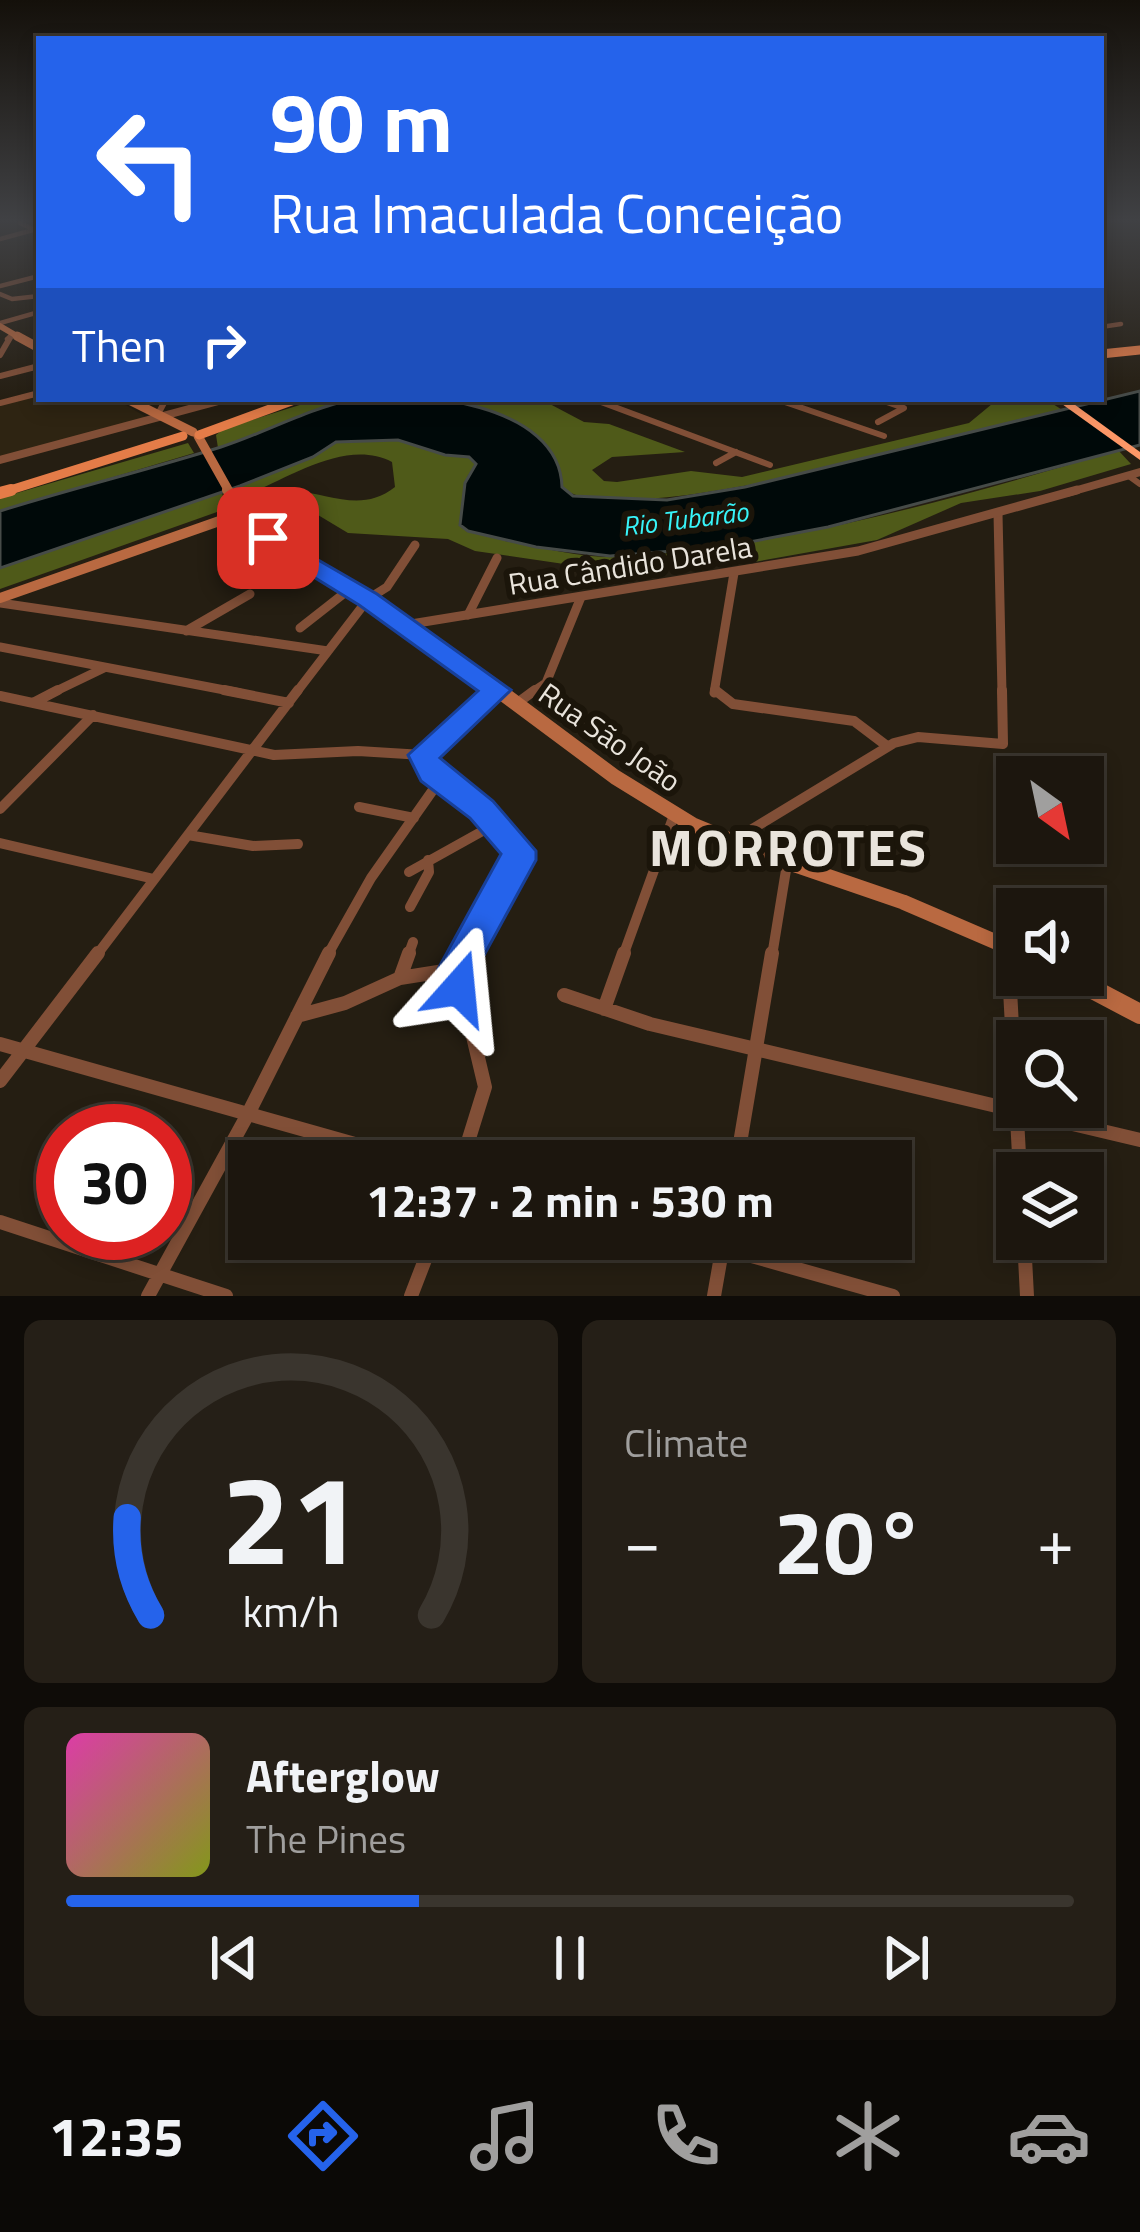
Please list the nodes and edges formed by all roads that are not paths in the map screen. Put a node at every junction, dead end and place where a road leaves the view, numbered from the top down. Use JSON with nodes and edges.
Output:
{"nodes":[{"id":1,"x":29,"y":279,"type":"edge"},
{"id":2,"x":0,"y":290,"type":"edge"},
{"id":3,"x":36,"y":296,"type":"edge"},
{"id":4,"x":36,"y":313,"type":"edge"},
{"id":5,"x":0,"y":324,"type":"edge"},
{"id":6,"x":1121,"y":324,"type":"dead end"},
{"id":7,"x":1104,"y":327,"type":"edge"},
{"id":8,"x":13,"y":334,"type":"junction"},
{"id":9,"x":2,"y":341,"type":"edge"},
{"id":10,"x":36,"y":346,"type":"edge"},
{"id":11,"x":0,"y":355,"type":"edge"},
{"id":12,"x":36,"y":367,"type":"edge"},
{"id":13,"x":0,"y":376,"type":"edge"},
{"id":14,"x":36,"y":394,"type":"edge"},
{"id":15,"x":133,"y":402,"type":"edge"},
{"id":16,"x":165,"y":402,"type":"edge"},
{"id":17,"x":215,"y":402,"type":"edge"},
{"id":18,"x":289,"y":402,"type":"edge"},
{"id":19,"x":601,"y":402,"type":"edge"},
{"id":20,"x":785,"y":402,"type":"edge"},
{"id":21,"x":887,"y":402,"type":"edge"},
{"id":22,"x":1064,"y":402,"type":"edge"},
{"id":23,"x":1079,"y":402,"type":"edge"},
{"id":24,"x":0,"y":403,"type":"edge"},
{"id":25,"x":158,"y":417,"type":"junction"},
{"id":26,"x":878,"y":422,"type":"dead end"},
{"id":27,"x":884,"y":436,"type":"dead end"},
{"id":28,"x":192,"y":437,"type":"junction"},
{"id":29,"x":1140,"y":446,"type":"edge"},
{"id":30,"x":736,"y":452,"type":"junction"},
{"id":31,"x":1140,"y":458,"type":"edge"},
{"id":32,"x":0,"y":460,"type":"edge"},
{"id":33,"x":716,"y":463,"type":"dead end"},
{"id":34,"x":770,"y":465,"type":"dead end"},
{"id":35,"x":1135,"y":474,"type":"edge"},
{"id":36,"x":1140,"y":484,"type":"edge"},
{"id":37,"x":0,"y":493,"type":"edge"},
{"id":38,"x":232,"y":500,"type":"junction"},
{"id":39,"x":998,"y":514,"type":"junction"},
{"id":40,"x":249,"y":515,"type":"junction"},
{"id":41,"x":230,"y":521,"type":"junction"},
{"id":42,"x":268,"y":538,"type":"junction"},
{"id":43,"x":415,"y":544,"type":"dead end"},
{"id":44,"x":497,"y":558,"type":"dead end"},
{"id":45,"x":734,"y":573,"type":"junction"},
{"id":46,"x":351,"y":588,"type":"junction"},
{"id":47,"x":250,"y":593,"type":"dead end"},
{"id":48,"x":581,"y":597,"type":"junction"},
{"id":49,"x":368,"y":599,"type":"junction"},
{"id":50,"x":0,"y":601,"type":"edge"},
{"id":51,"x":468,"y":615,"type":"junction"},
{"id":52,"x":405,"y":625,"type":"junction"},
{"id":53,"x":300,"y":628,"type":"dead end"},
{"id":54,"x":185,"y":631,"type":"junction"},
{"id":55,"x":0,"y":647,"type":"edge"},
{"id":56,"x":328,"y":652,"type":"junction"},
{"id":57,"x":104,"y":668,"type":"junction"},
{"id":58,"x":496,"y":690,"type":"junction"},
{"id":59,"x":0,"y":696,"type":"edge"},
{"id":60,"x":33,"y":703,"type":"junction"},
{"id":61,"x":289,"y":703,"type":"junction"},
{"id":62,"x":516,"y":704,"type":"junction"},
{"id":63,"x":93,"y":715,"type":"junction"},
{"id":64,"x":887,"y":746,"type":"junction"},
{"id":65,"x":254,"y":749,"type":"junction"},
{"id":66,"x":423,"y":755,"type":"junction"},
{"id":67,"x":440,"y":780,"type":"junction"},
{"id":68,"x":359,"y":806,"type":"dead end"},
{"id":69,"x":0,"y":809,"type":"edge"},
{"id":70,"x":674,"y":815,"type":"junction"},
{"id":71,"x":414,"y":818,"type":"junction"},
{"id":72,"x":496,"y":823,"type":"junction"},
{"id":73,"x":188,"y":835,"type":"junction"},
{"id":74,"x":731,"y":842,"type":"junction"},
{"id":75,"x":0,"y":843,"type":"edge"},
{"id":76,"x":298,"y":844,"type":"dead end"},
{"id":77,"x":428,"y":860,"type":"junction"},
{"id":78,"x":787,"y":864,"type":"junction"},
{"id":79,"x":409,"y":872,"type":"dead end"},
{"id":80,"x":154,"y":879,"type":"junction"},
{"id":81,"x":410,"y":907,"type":"dead end"},
{"id":82,"x":996,"y":942,"type":"edge"},
{"id":83,"x":393,"y":945,"type":"dead end"},
{"id":84,"x":457,"y":969,"type":"junction"},
{"id":85,"x":400,"y":978,"type":"junction"},
{"id":86,"x":564,"y":995,"type":"dead end"},
{"id":87,"x":1104,"y":995,"type":"edge"},
{"id":88,"x":604,"y":1009,"type":"junction"},
{"id":89,"x":1140,"y":1014,"type":"edge"},
{"id":90,"x":296,"y":1016,"type":"junction"},
{"id":91,"x":0,"y":1044,"type":"edge"},
{"id":92,"x":756,"y":1049,"type":"junction"},
{"id":93,"x":23,"y":1051,"type":"junction"},
{"id":94,"x":0,"y":1082,"type":"edge"},
{"id":95,"x":996,"y":1106,"type":"edge"},
{"id":96,"x":248,"y":1114,"type":"junction"},
{"id":97,"x":1089,"y":1128,"type":"edge"},
{"id":98,"x":340,"y":1140,"type":"edge"},
{"id":99,"x":469,"y":1140,"type":"edge"},
{"id":100,"x":741,"y":1140,"type":"edge"},
{"id":101,"x":1140,"y":1140,"type":"edge"},
{"id":102,"x":0,"y":1222,"type":"edge"},
{"id":103,"x":425,"y":1260,"type":"edge"},
{"id":104,"x":720,"y":1260,"type":"edge"},
{"id":105,"x":778,"y":1260,"type":"edge"},
{"id":106,"x":1025,"y":1260,"type":"edge"},
{"id":107,"x":160,"y":1274,"type":"junction"},
{"id":108,"x":148,"y":1296,"type":"edge"},
{"id":109,"x":226,"y":1296,"type":"edge"},
{"id":110,"x":411,"y":1296,"type":"edge"},
{"id":111,"x":714,"y":1296,"type":"edge"},
{"id":112,"x":893,"y":1296,"type":"edge"},
{"id":113,"x":1027,"y":1296,"type":"edge"}],
"edges":[{"from":1,"to":2,"type":"street"},
{"from":2,"to":3,"type":"street"},
{"from":4,"to":5,"type":"street"},
{"from":5,"to":8,"type":"main road"},
{"from":6,"to":7,"type":"street"},
{"from":8,"to":9,"type":"street"},
{"from":8,"to":10,"type":"main road"},
{"from":9,"to":11,"type":"street"},
{"from":12,"to":13,"type":"street"},
{"from":14,"to":24,"type":"street"},
{"from":15,"to":25,"type":"main road","name":"Rua São João"},
{"from":16,"to":25,"type":"street"},
{"from":17,"to":25,"type":"street"},
{"from":18,"to":28,"type":"main road"},
{"from":19,"to":30,"type":"street"},
{"from":20,"to":27,"type":"street"},
{"from":21,"to":26,"type":"street"},
{"from":22,"to":31,"type":"highway"},
{"from":23,"to":29,"type":"highway"},
{"from":25,"to":28,"type":"main road","name":"Rua São João"},
{"from":25,"to":32,"type":"street"},
{"from":28,"to":37,"type":"main road"},
{"from":28,"to":38,"type":"main road","name":"Rua São João"},
{"from":30,"to":33,"type":"street"},
{"from":30,"to":34,"type":"street"},
{"from":35,"to":36,"type":"street"},
{"from":35,"to":39,"type":"street","name":"Rua Cândido Darela"},
{"from":38,"to":40,"type":"main road","name":"Rua São João"},
{"from":38,"to":41,"type":"main road"},
{"from":39,"to":45,"type":"street","name":"Rua Cândido Darela"},
{"from":39,"to":64,"type":"street"},
{"from":40,"to":41,"type":"main road"},
{"from":40,"to":42,"type":"main road","name":"Rua São João"},
{"from":41,"to":42,"type":"main road","name":"Rua São João"},
{"from":41,"to":50,"type":"main road"},
{"from":42,"to":46,"type":"main road","name":"Rua São João"},
{"from":43,"to":49,"type":"street"},
{"from":44,"to":51,"type":"street"},
{"from":45,"to":48,"type":"street","name":"Rua Cândido Darela"},
{"from":45,"to":64,"type":"street"},
{"from":46,"to":49,"type":"main road","name":"Rua São João"},
{"from":46,"to":53,"type":"street"},
{"from":47,"to":54,"type":"street"},
{"from":48,"to":51,"type":"street","name":"Rua Cândido Darela"},
{"from":48,"to":62,"type":"street"},
{"from":49,"to":52,"type":"main road","name":"Rua São João"},
{"from":49,"to":56,"type":"street"},
{"from":50,"to":54,"type":"street"},
{"from":51,"to":52,"type":"street","name":"Rua Cândido Darela"},
{"from":52,"to":58,"type":"main road","name":"Rua São João"},
{"from":54,"to":56,"type":"street"},
{"from":55,"to":57,"type":"street"},
{"from":56,"to":61,"type":"street"},
{"from":57,"to":60,"type":"street"},
{"from":57,"to":61,"type":"street"},
{"from":58,"to":62,"type":"main road","name":"Rua São João"},
{"from":58,"to":66,"type":"street"},
{"from":59,"to":60,"type":"street"},
{"from":60,"to":63,"type":"street"},
{"from":61,"to":65,"type":"street"},
{"from":62,"to":70,"type":"main road","name":"Rua São João"},
{"from":63,"to":65,"type":"street"},
{"from":63,"to":69,"type":"street"},
{"from":64,"to":74,"type":"street"},
{"from":65,"to":66,"type":"street"},
{"from":65,"to":73,"type":"street"},
{"from":66,"to":67,"type":"street"},
{"from":67,"to":71,"type":"street"},
{"from":67,"to":72,"type":"street"},
{"from":68,"to":71,"type":"street"},
{"from":70,"to":74,"type":"main road","name":"Rua São João"},
{"from":70,"to":88,"type":"street"},
{"from":71,"to":90,"type":"street"},
{"from":72,"to":77,"type":"street"},
{"from":72,"to":84,"type":"street"},
{"from":73,"to":76,"type":"street"},
{"from":73,"to":80,"type":"street"},
{"from":74,"to":78,"type":"main road","name":"Rua São João"},
{"from":75,"to":80,"type":"street"},
{"from":77,"to":79,"type":"street"},
{"from":77,"to":81,"type":"street"},
{"from":78,"to":82,"type":"main road","name":"Rua São João"},
{"from":78,"to":92,"type":"street"},
{"from":80,"to":93,"type":"street"},
{"from":83,"to":85,"type":"street"},
{"from":84,"to":85,"type":"street"},
{"from":84,"to":99,"type":"street"},
{"from":85,"to":90,"type":"street"},
{"from":86,"to":88,"type":"street"},
{"from":87,"to":89,"type":"main road"},
{"from":88,"to":92,"type":"street"},
{"from":90,"to":96,"type":"street"},
{"from":91,"to":93,"type":"street"},
{"from":92,"to":95,"type":"street"},
{"from":92,"to":100,"type":"street"},
{"from":93,"to":94,"type":"street"},
{"from":93,"to":96,"type":"street"},
{"from":96,"to":98,"type":"street"},
{"from":96,"to":107,"type":"street"},
{"from":97,"to":101,"type":"street"},
{"from":102,"to":107,"type":"street"},
{"from":103,"to":110,"type":"street"},
{"from":104,"to":111,"type":"street"},
{"from":105,"to":112,"type":"street"},
{"from":106,"to":113,"type":"street"},
{"from":107,"to":108,"type":"street"},
{"from":107,"to":109,"type":"street"}]}
